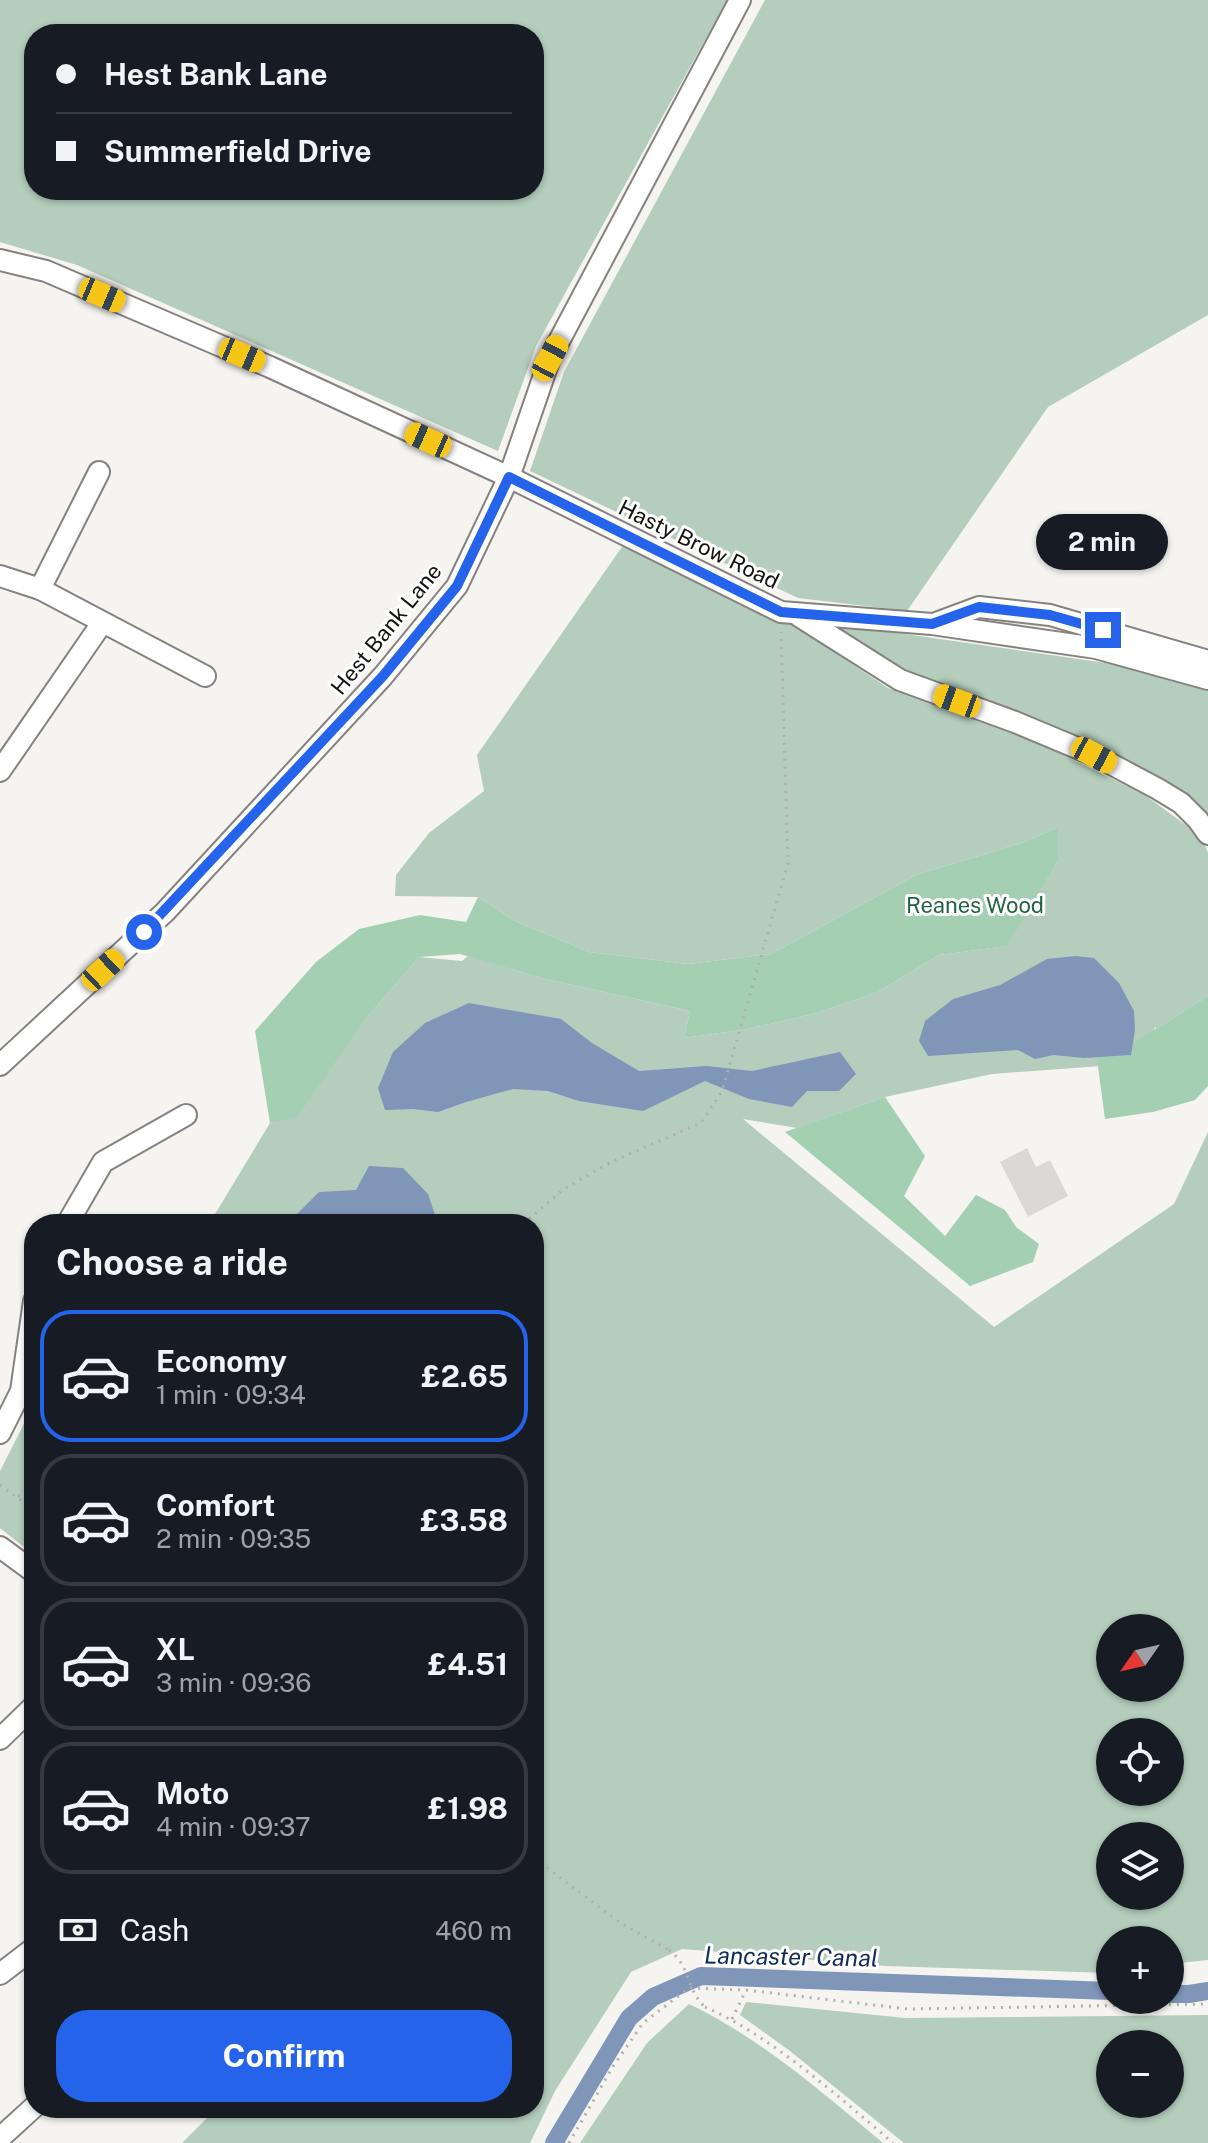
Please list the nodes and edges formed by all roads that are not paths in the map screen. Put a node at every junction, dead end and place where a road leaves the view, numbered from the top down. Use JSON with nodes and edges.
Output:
{"nodes":[{"id":1,"x":740,"y":0,"type":"edge"},
{"id":2,"x":0,"y":260,"type":"edge"},
{"id":3,"x":99,"y":472,"type":"dead end"},
{"id":4,"x":509,"y":477,"type":"junction"},
{"id":5,"x":0,"y":576,"type":"edge"},
{"id":6,"x":40,"y":589,"type":"junction"},
{"id":7,"x":788,"y":613,"type":"junction"},
{"id":8,"x":102,"y":623,"type":"junction"},
{"id":9,"x":932,"y":624,"type":"junction"},
{"id":10,"x":1208,"y":661,"type":"edge"},
{"id":11,"x":205,"y":676,"type":"dead end"},
{"id":12,"x":1208,"y":679,"type":"edge"},
{"id":13,"x":0,"y":771,"type":"edge"},
{"id":14,"x":1208,"y":834,"type":"edge"},
{"id":15,"x":0,"y":1065,"type":"edge"},
{"id":16,"x":186,"y":1115,"type":"dead end"},
{"id":17,"x":73,"y":1214,"type":"edge"},
{"id":18,"x":24,"y":1370,"type":"edge"},
{"id":19,"x":0,"y":1433,"type":"edge"},
{"id":20,"x":0,"y":1547,"type":"edge"},
{"id":21,"x":24,"y":1565,"type":"edge"},
{"id":22,"x":24,"y":1716,"type":"edge"},
{"id":23,"x":0,"y":1739,"type":"edge"},
{"id":24,"x":24,"y":1956,"type":"edge"},
{"id":25,"x":0,"y":1974,"type":"edge"},
{"id":26,"x":24,"y":2118,"type":"edge"},
{"id":27,"x":6,"y":2138,"type":"edge"}],
"edges":[{"from":1,"to":4,"type":"street","name":"Hest Bank Lane"},
{"from":2,"to":4,"type":"street","name":"Hasty Brow Road"},
{"from":3,"to":6,"type":"street"},
{"from":4,"to":7,"type":"street","name":"Hasty Brow Road"},
{"from":4,"to":15,"type":"street","name":"Hest Bank Lane"},
{"from":5,"to":6,"type":"street"},
{"from":6,"to":8,"type":"street"},
{"from":7,"to":9,"type":"street","name":"Hasty Brow Road"},
{"from":7,"to":14,"type":"street"},
{"from":8,"to":11,"type":"street"},
{"from":8,"to":13,"type":"street"},
{"from":9,"to":10,"type":"street"},
{"from":9,"to":12,"type":"street","name":"Hasty Brow Road"},
{"from":16,"to":17,"type":"street"},
{"from":18,"to":19,"type":"street"},
{"from":20,"to":21,"type":"street"},
{"from":22,"to":23,"type":"street"},
{"from":24,"to":25,"type":"street"},
{"from":26,"to":27,"type":"street"}]}
